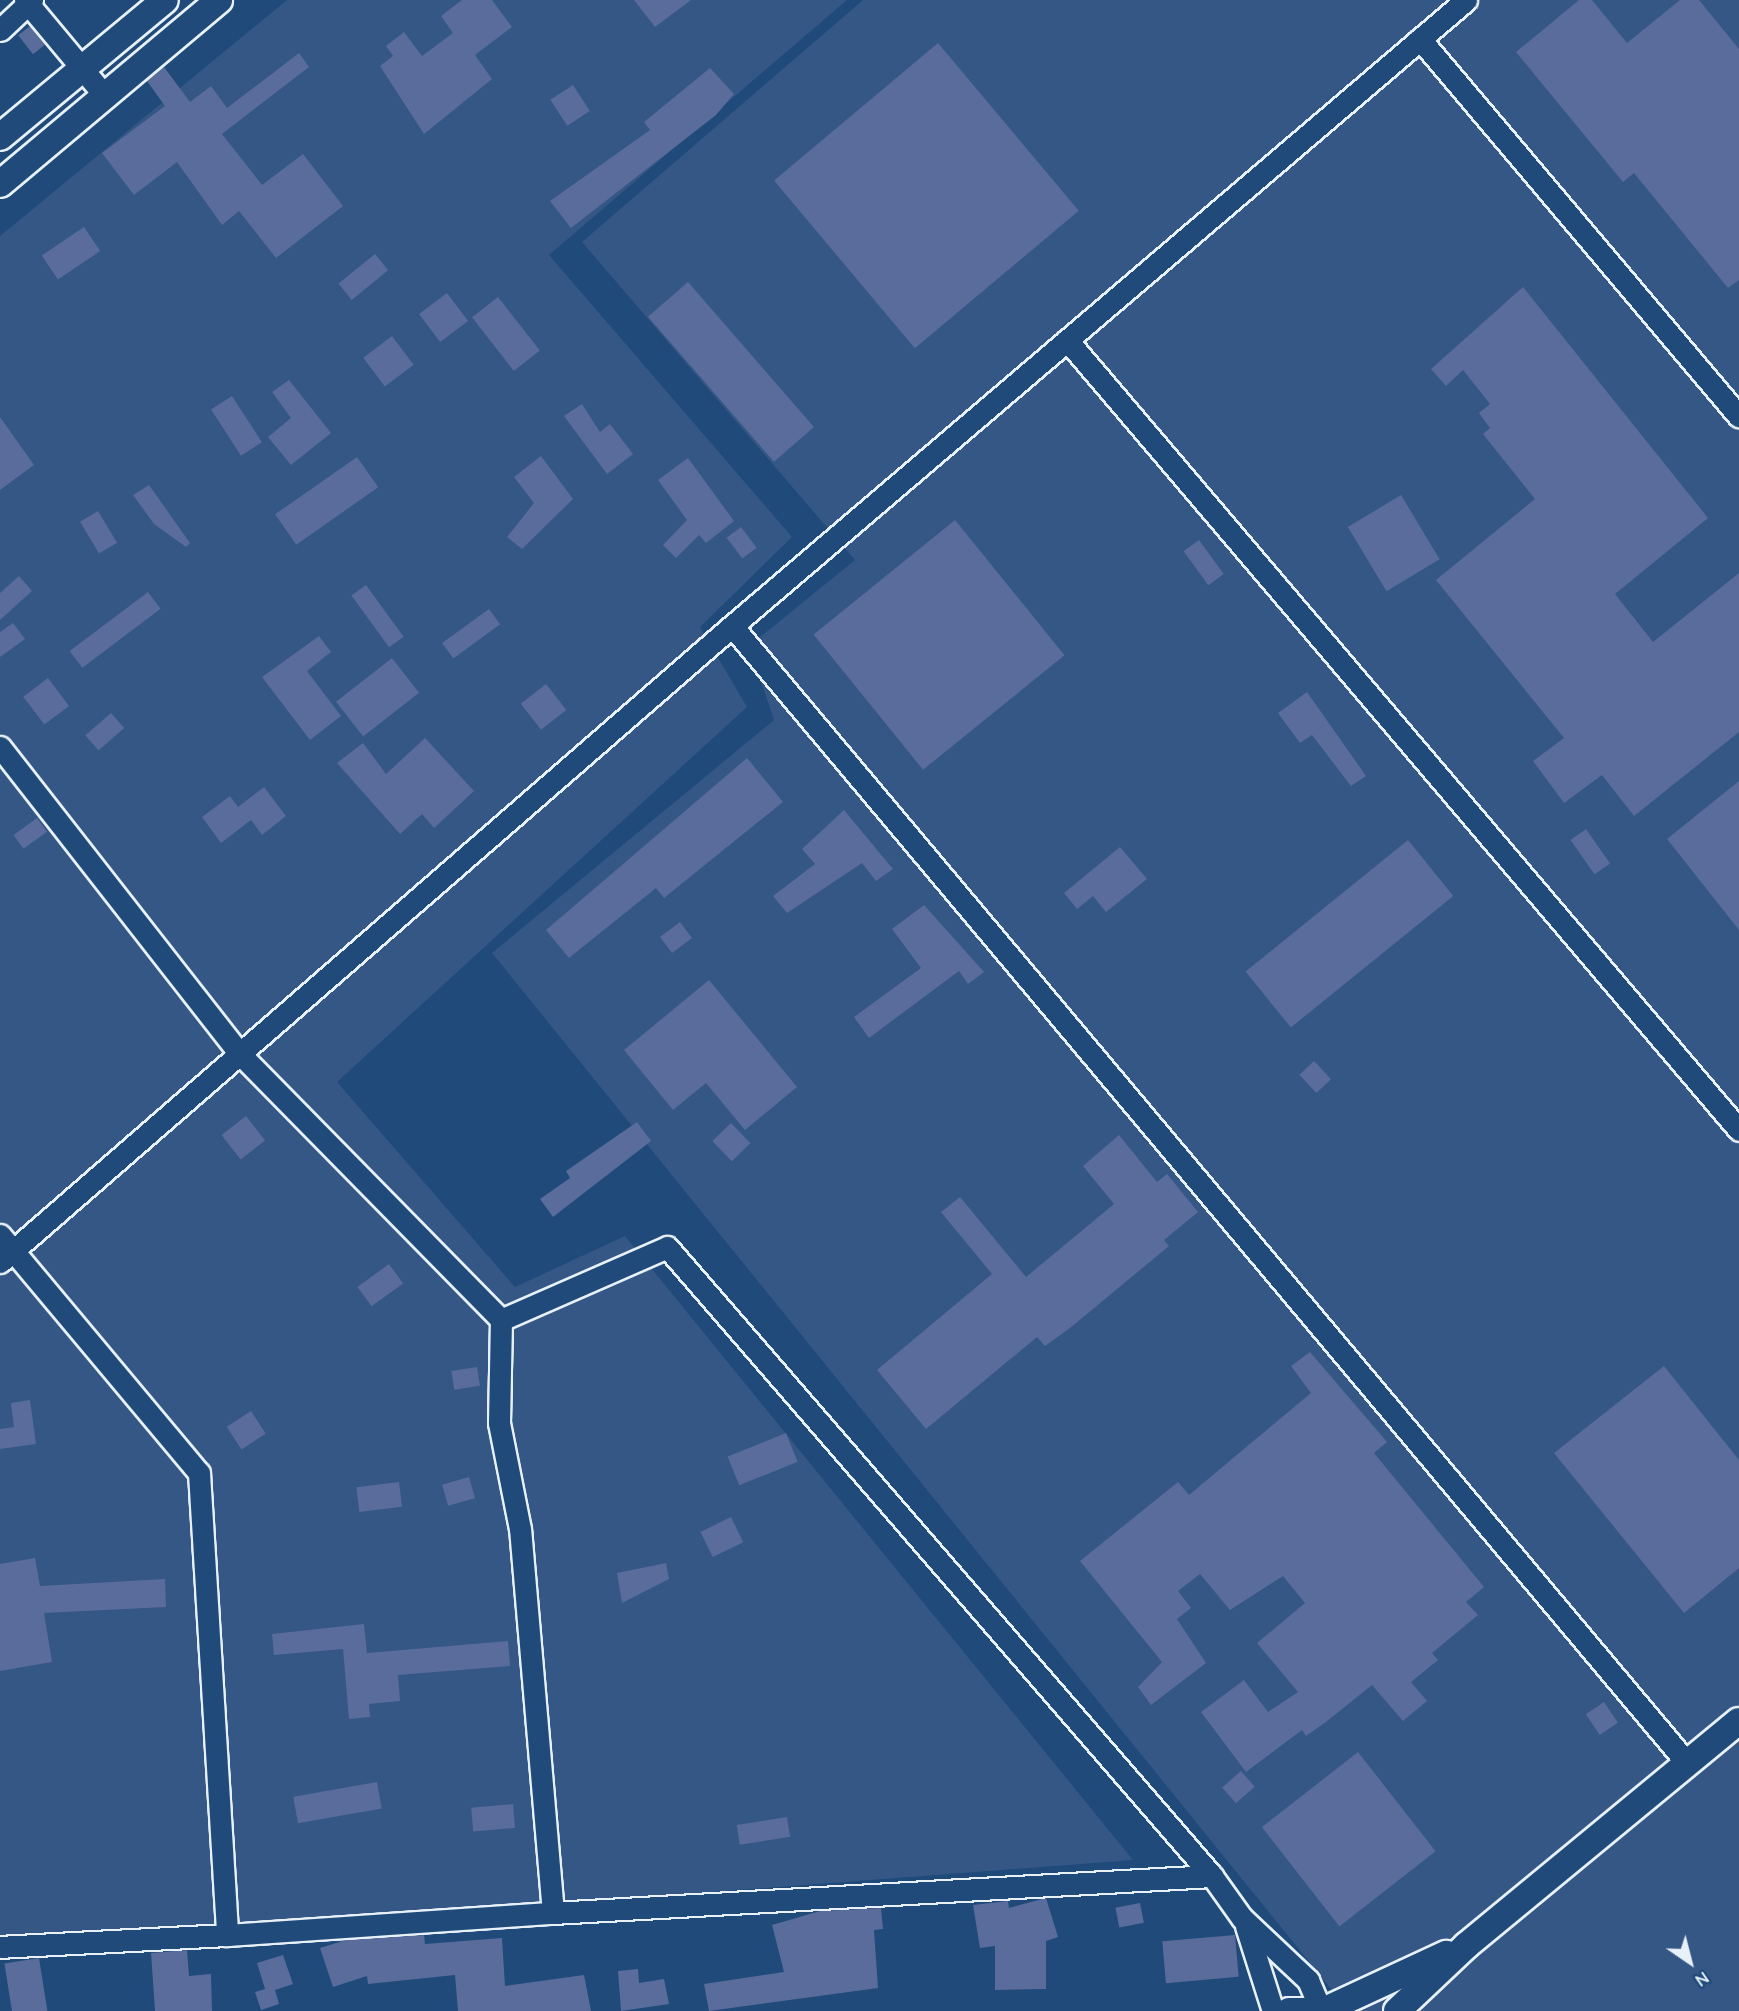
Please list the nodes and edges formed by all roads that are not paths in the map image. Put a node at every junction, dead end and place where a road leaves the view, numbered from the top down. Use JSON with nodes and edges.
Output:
{"nodes":[{"id":1,"x":165,"y":0,"type":"edge"},
{"id":2,"x":219,"y":0,"type":"edge"},
{"id":3,"x":1466,"y":0,"type":"edge"},
{"id":4,"x":28,"y":1,"type":"edge"},
{"id":5,"x":0,"y":30,"type":"edge"},
{"id":6,"x":1420,"y":39,"type":"junction"},
{"id":7,"x":82,"y":70,"type":"junction"},
{"id":8,"x":105,"y":96,"type":"junction"},
{"id":9,"x":0,"y":137,"type":"edge"},
{"id":10,"x":0,"y":184,"type":"edge"},
{"id":11,"x":1067,"y":340,"type":"junction"},
{"id":12,"x":1739,"y":416,"type":"edge"},
{"id":13,"x":732,"y":626,"type":"junction"},
{"id":14,"x":2,"y":755,"type":"edge"},
{"id":15,"x":239,"y":1053,"type":"junction"},
{"id":16,"x":1739,"y":1130,"type":"edge"},
{"id":17,"x":5,"y":1249,"type":"edge"},
{"id":18,"x":501,"y":1320,"type":"junction"},
{"id":19,"x":1739,"y":1721,"type":"edge"},
{"id":20,"x":1688,"y":1764,"type":"junction"},
{"id":21,"x":1212,"y":1876,"type":"junction"},
{"id":22,"x":553,"y":1913,"type":"junction"},
{"id":23,"x":1242,"y":1918,"type":"junction"},
{"id":24,"x":227,"y":1935,"type":"junction"},
{"id":25,"x":1467,"y":1945,"type":"junction"},
{"id":26,"x":0,"y":1947,"type":"edge"},
{"id":27,"x":1273,"y":2011,"type":"edge"},
{"id":28,"x":1289,"y":2011,"type":"edge"},
{"id":29,"x":1322,"y":2011,"type":"edge"},
{"id":30,"x":1397,"y":2011,"type":"edge"}],
"edges":[{"from":1,"to":7,"type":"street"},
{"from":2,"to":8,"type":"street"},
{"from":3,"to":6,"type":"street"},
{"from":4,"to":5,"type":"street"},
{"from":4,"to":7,"type":"street"},
{"from":6,"to":11,"type":"street"},
{"from":6,"to":12,"type":"street"},
{"from":7,"to":8,"type":"street"},
{"from":7,"to":9,"type":"street"},
{"from":8,"to":10,"type":"street"},
{"from":11,"to":13,"type":"street"},
{"from":11,"to":16,"type":"street"},
{"from":13,"to":15,"type":"street"},
{"from":13,"to":20,"type":"street"},
{"from":14,"to":15,"type":"street"},
{"from":15,"to":17,"type":"street"},
{"from":15,"to":18,"type":"street"},
{"from":17,"to":24,"type":"street"},
{"from":18,"to":21,"type":"street"},
{"from":18,"to":22,"type":"street"},
{"from":19,"to":20,"type":"street"},
{"from":20,"to":25,"type":"street"},
{"from":21,"to":22,"type":"street"},
{"from":21,"to":23,"type":"street"},
{"from":22,"to":24,"type":"street"},
{"from":23,"to":27,"type":"street"},
{"from":23,"to":29,"type":"street"},
{"from":24,"to":26,"type":"street"},
{"from":25,"to":29,"type":"street"},
{"from":25,"to":30,"type":"street"},
{"from":28,"to":29,"type":"street"}]}
